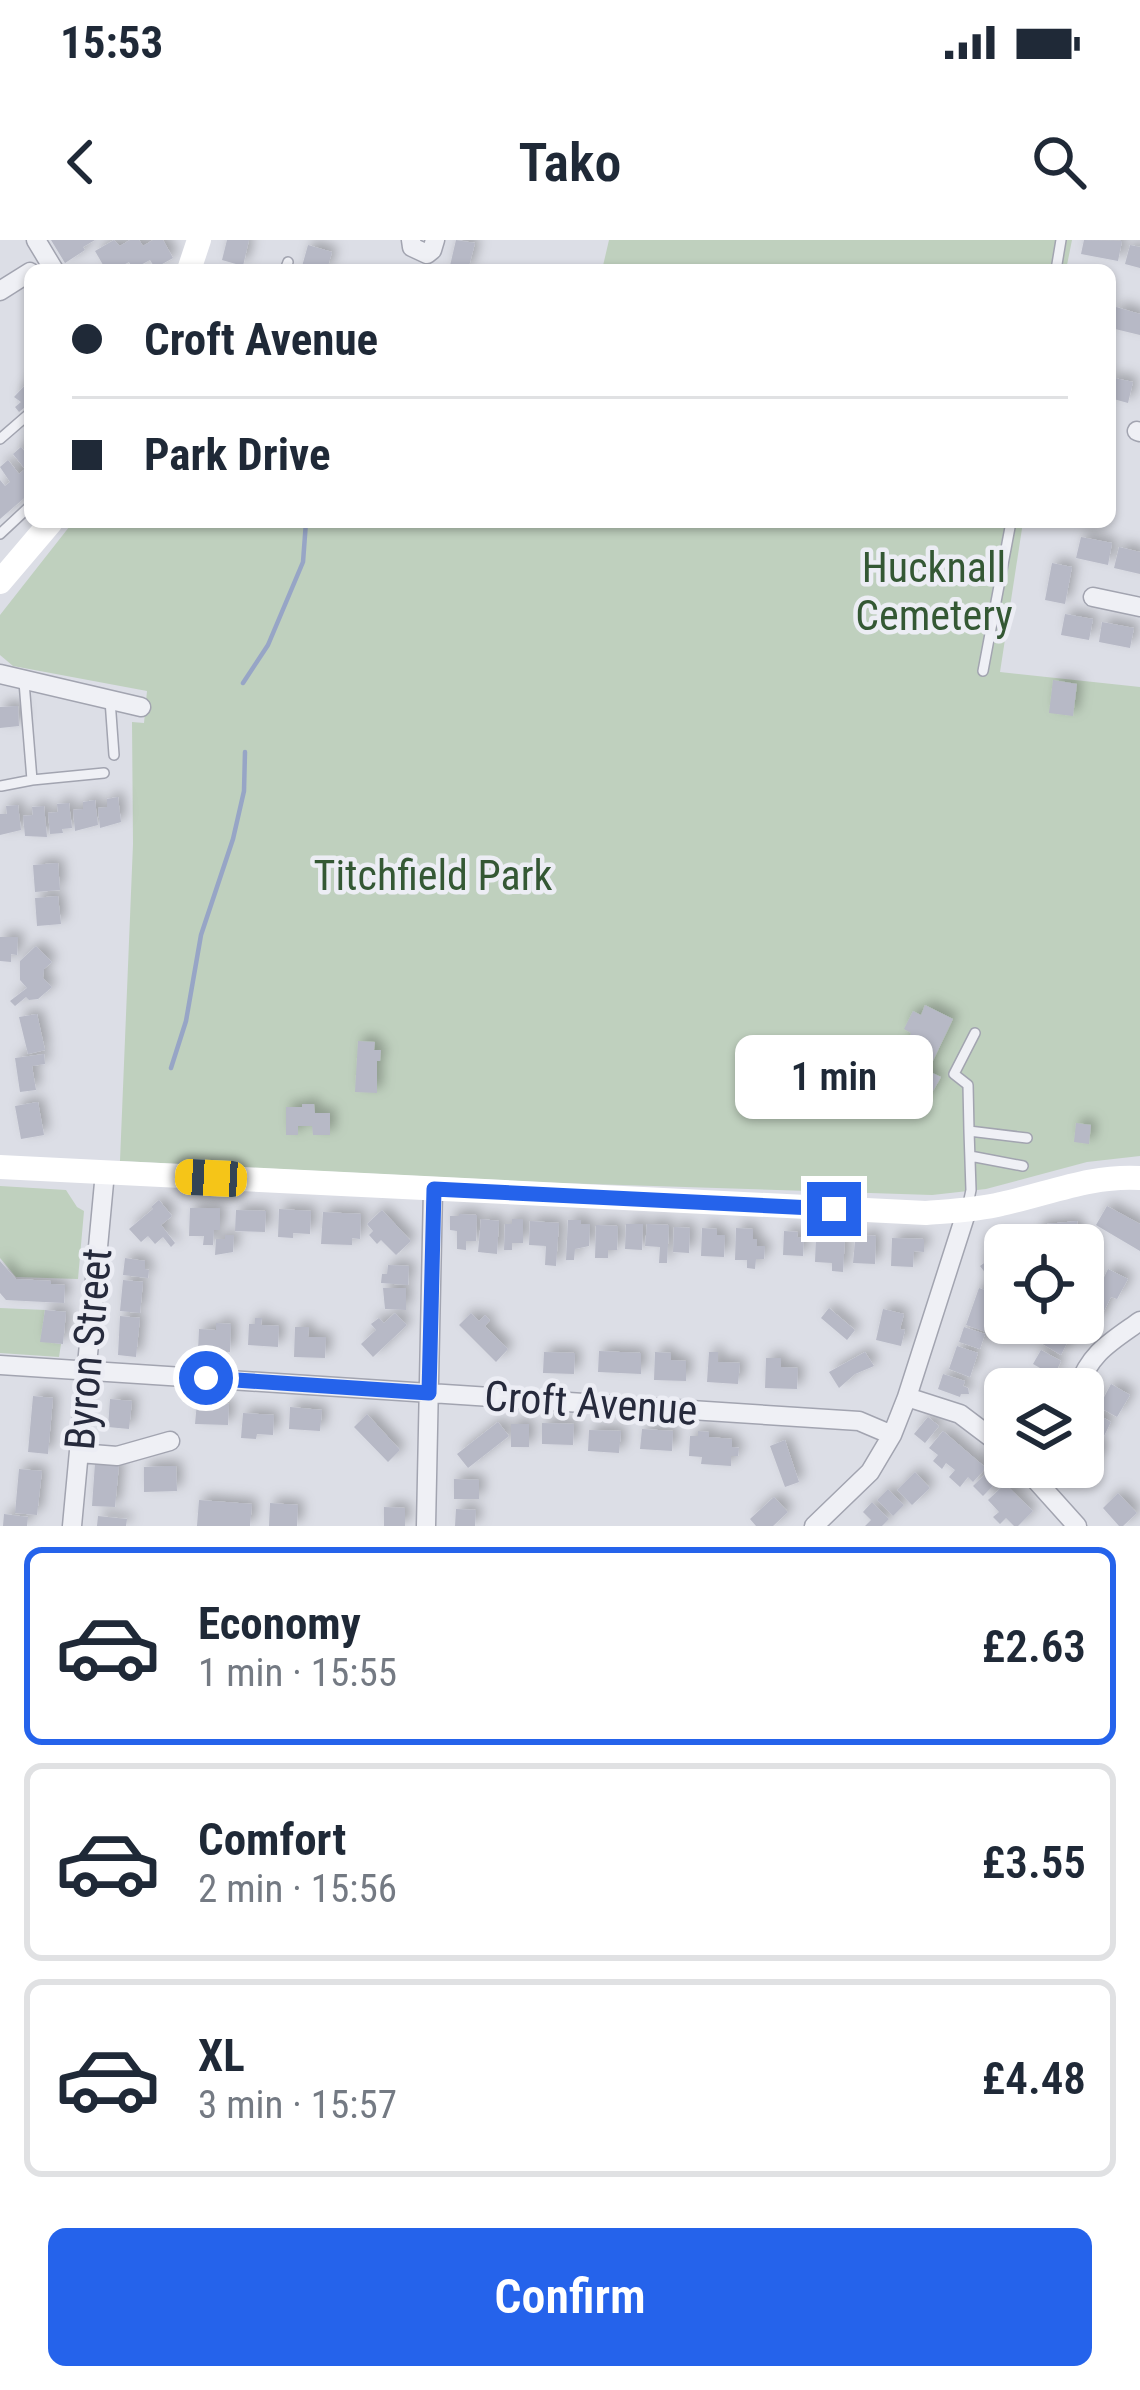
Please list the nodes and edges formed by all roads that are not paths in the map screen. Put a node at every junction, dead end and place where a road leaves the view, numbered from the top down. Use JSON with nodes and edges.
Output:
{"nodes":[{"id":1,"x":411,"y":240,"type":"edge"},
{"id":2,"x":435,"y":240,"type":"edge"},
{"id":3,"x":24,"y":418,"type":"edge"},
{"id":4,"x":0,"y":439,"type":"edge"},
{"id":5,"x":24,"y":512,"type":"edge"},
{"id":6,"x":46,"y":528,"type":"edge"},
{"id":7,"x":1010,"y":528,"type":"edge"},
{"id":8,"x":0,"y":534,"type":"edge"},
{"id":9,"x":0,"y":582,"type":"edge"},
{"id":10,"x":1093,"y":597,"type":"dead end"},
{"id":11,"x":1140,"y":607,"type":"edge"},
{"id":12,"x":983,"y":671,"type":"dead end"},
{"id":13,"x":0,"y":674,"type":"edge"},
{"id":14,"x":24,"y":682,"type":"junction"},
{"id":15,"x":110,"y":700,"type":"junction"},
{"id":16,"x":140,"y":707,"type":"dead end"},
{"id":17,"x":114,"y":755,"type":"dead end"},
{"id":18,"x":104,"y":773,"type":"dead end"},
{"id":19,"x":32,"y":780,"type":"junction"},
{"id":20,"x":1,"y":786,"type":"edge"},
{"id":21,"x":975,"y":1034,"type":"dead end"},
{"id":22,"x":969,"y":1131,"type":"junction"},
{"id":23,"x":1027,"y":1138,"type":"dead end"},
{"id":24,"x":970,"y":1156,"type":"junction"},
{"id":25,"x":1023,"y":1166,"type":"dead end"},
{"id":26,"x":0,"y":1167,"type":"edge"},
{"id":27,"x":105,"y":1172,"type":"junction"},
{"id":28,"x":1140,"y":1178,"type":"edge"},
{"id":29,"x":434,"y":1189,"type":"junction"},
{"id":30,"x":967,"y":1210,"type":"junction"},
{"id":31,"x":1140,"y":1321,"type":"edge"},
{"id":32,"x":0,"y":1365,"type":"edge"},
{"id":33,"x":1085,"y":1368,"type":"edge"},
{"id":34,"x":86,"y":1370,"type":"junction"},
{"id":35,"x":429,"y":1393,"type":"junction"},
{"id":36,"x":907,"y":1397,"type":"junction"},
{"id":37,"x":984,"y":1432,"type":"edge"},
{"id":38,"x":892,"y":1435,"type":"junction"},
{"id":39,"x":170,"y":1441,"type":"dead end"},
{"id":40,"x":79,"y":1453,"type":"junction"},
{"id":41,"x":1043,"y":1488,"type":"edge"},
{"id":42,"x":72,"y":1526,"type":"edge"},
{"id":43,"x":426,"y":1526,"type":"edge"},
{"id":44,"x":814,"y":1526,"type":"edge"},
{"id":45,"x":1077,"y":1526,"type":"edge"}],
"edges":[{"from":1,"to":2,"type":"street"},
{"from":3,"to":4,"type":"lane"},
{"from":5,"to":8,"type":"lane"},
{"from":6,"to":9,"type":"street"},
{"from":7,"to":12,"type":"lane"},
{"from":10,"to":11,"type":"street"},
{"from":13,"to":14,"type":"street"},
{"from":14,"to":15,"type":"street"},
{"from":14,"to":19,"type":"lane"},
{"from":15,"to":16,"type":"street"},
{"from":15,"to":17,"type":"lane"},
{"from":18,"to":19,"type":"lane"},
{"from":19,"to":20,"type":"lane"},
{"from":21,"to":22,"type":"lane"},
{"from":22,"to":23,"type":"lane"},
{"from":22,"to":24,"type":"lane"},
{"from":24,"to":25,"type":"lane"},
{"from":24,"to":30,"type":"lane"},
{"from":26,"to":27,"type":"street"},
{"from":27,"to":29,"type":"street"},
{"from":27,"to":34,"type":"street","name":"Byron Street"},
{"from":28,"to":30,"type":"street"},
{"from":29,"to":30,"type":"street"},
{"from":29,"to":35,"type":"street"},
{"from":30,"to":36,"type":"street"},
{"from":31,"to":33,"type":"street"},
{"from":32,"to":34,"type":"street","name":"Croft Avenue"},
{"from":34,"to":35,"type":"street","name":"Croft Avenue"},
{"from":34,"to":40,"type":"street","name":"Byron Street"},
{"from":35,"to":38,"type":"street","name":"Croft Avenue"},
{"from":35,"to":43,"type":"street"},
{"from":36,"to":37,"type":"street"},
{"from":36,"to":38,"type":"street"},
{"from":38,"to":44,"type":"street"},
{"from":39,"to":40,"type":"street"},
{"from":40,"to":42,"type":"street","name":"Byron Street"},
{"from":41,"to":45,"type":"street"}]}
